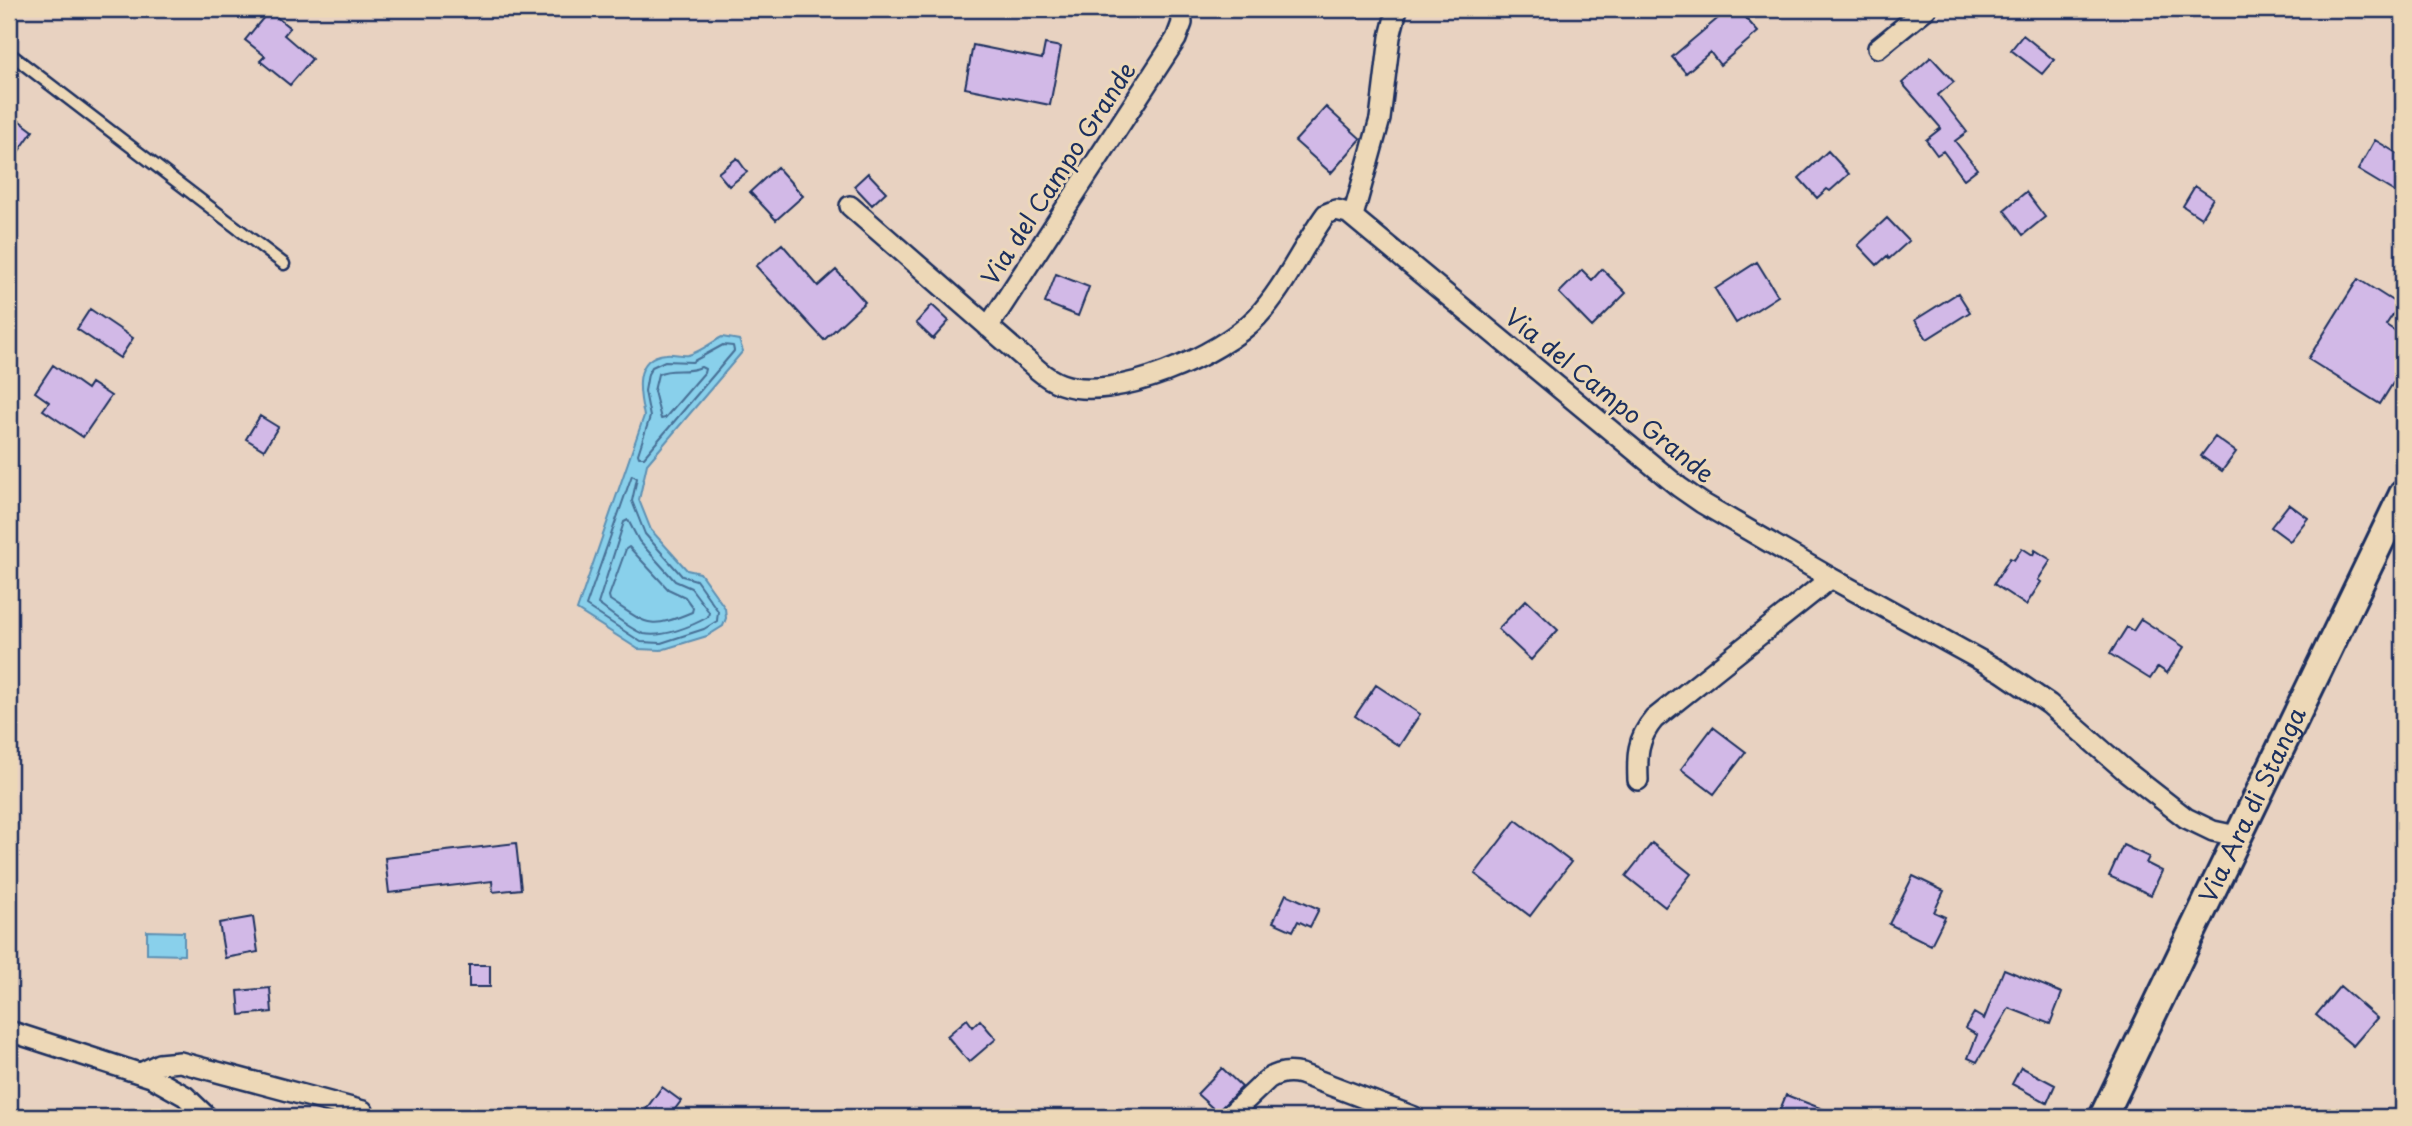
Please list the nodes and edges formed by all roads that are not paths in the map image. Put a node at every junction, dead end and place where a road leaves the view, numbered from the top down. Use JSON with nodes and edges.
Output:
{"nodes":[{"id":1,"x":1181,"y":9,"type":"edge"},
{"id":2,"x":1396,"y":9,"type":"edge"},
{"id":3,"x":1926,"y":9,"type":"edge"},
{"id":4,"x":1878,"y":48,"type":"dead end"},
{"id":5,"x":9,"y":53,"type":"edge"},
{"id":6,"x":850,"y":206,"type":"dead end"},
{"id":7,"x":1353,"y":216,"type":"junction"},
{"id":8,"x":284,"y":264,"type":"dead end"},
{"id":9,"x":988,"y":327,"type":"junction"},
{"id":10,"x":2403,"y":494,"type":"edge"},
{"id":11,"x":1832,"y":578,"type":"junction"},
{"id":12,"x":1638,"y":780,"type":"dead end"},
{"id":13,"x":2237,"y":836,"type":"junction"},
{"id":14,"x":9,"y":1031,"type":"edge"},
{"id":15,"x":141,"y":1073,"type":"junction"},
{"id":16,"x":363,"y":1111,"type":"dead end"},
{"id":17,"x":207,"y":1117,"type":"edge"},
{"id":18,"x":1228,"y":1117,"type":"edge"},
{"id":19,"x":1415,"y":1117,"type":"edge"},
{"id":20,"x":2103,"y":1117,"type":"edge"}],
"edges":[{"from":1,"to":9,"type":"street","name":"Via del Campo Grande"},
{"from":2,"to":7,"type":"street"},
{"from":3,"to":4,"type":"street"},
{"from":5,"to":8,"type":"lane"},
{"from":6,"to":9,"type":"street","name":"Via del Campo Grande"},
{"from":7,"to":9,"type":"street","name":"Via del Campo Grande"},
{"from":7,"to":11,"type":"street","name":"Via del Campo Grande"},
{"from":10,"to":13,"type":"street","name":"Via Ara di Stanga"},
{"from":11,"to":12,"type":"street"},
{"from":11,"to":13,"type":"street","name":"Via del Campo Grande"},
{"from":13,"to":20,"type":"street","name":"Via Ara di Stanga"},
{"from":14,"to":15,"type":"street"},
{"from":15,"to":16,"type":"street"},
{"from":15,"to":17,"type":"street"},
{"from":18,"to":19,"type":"street"}]}
